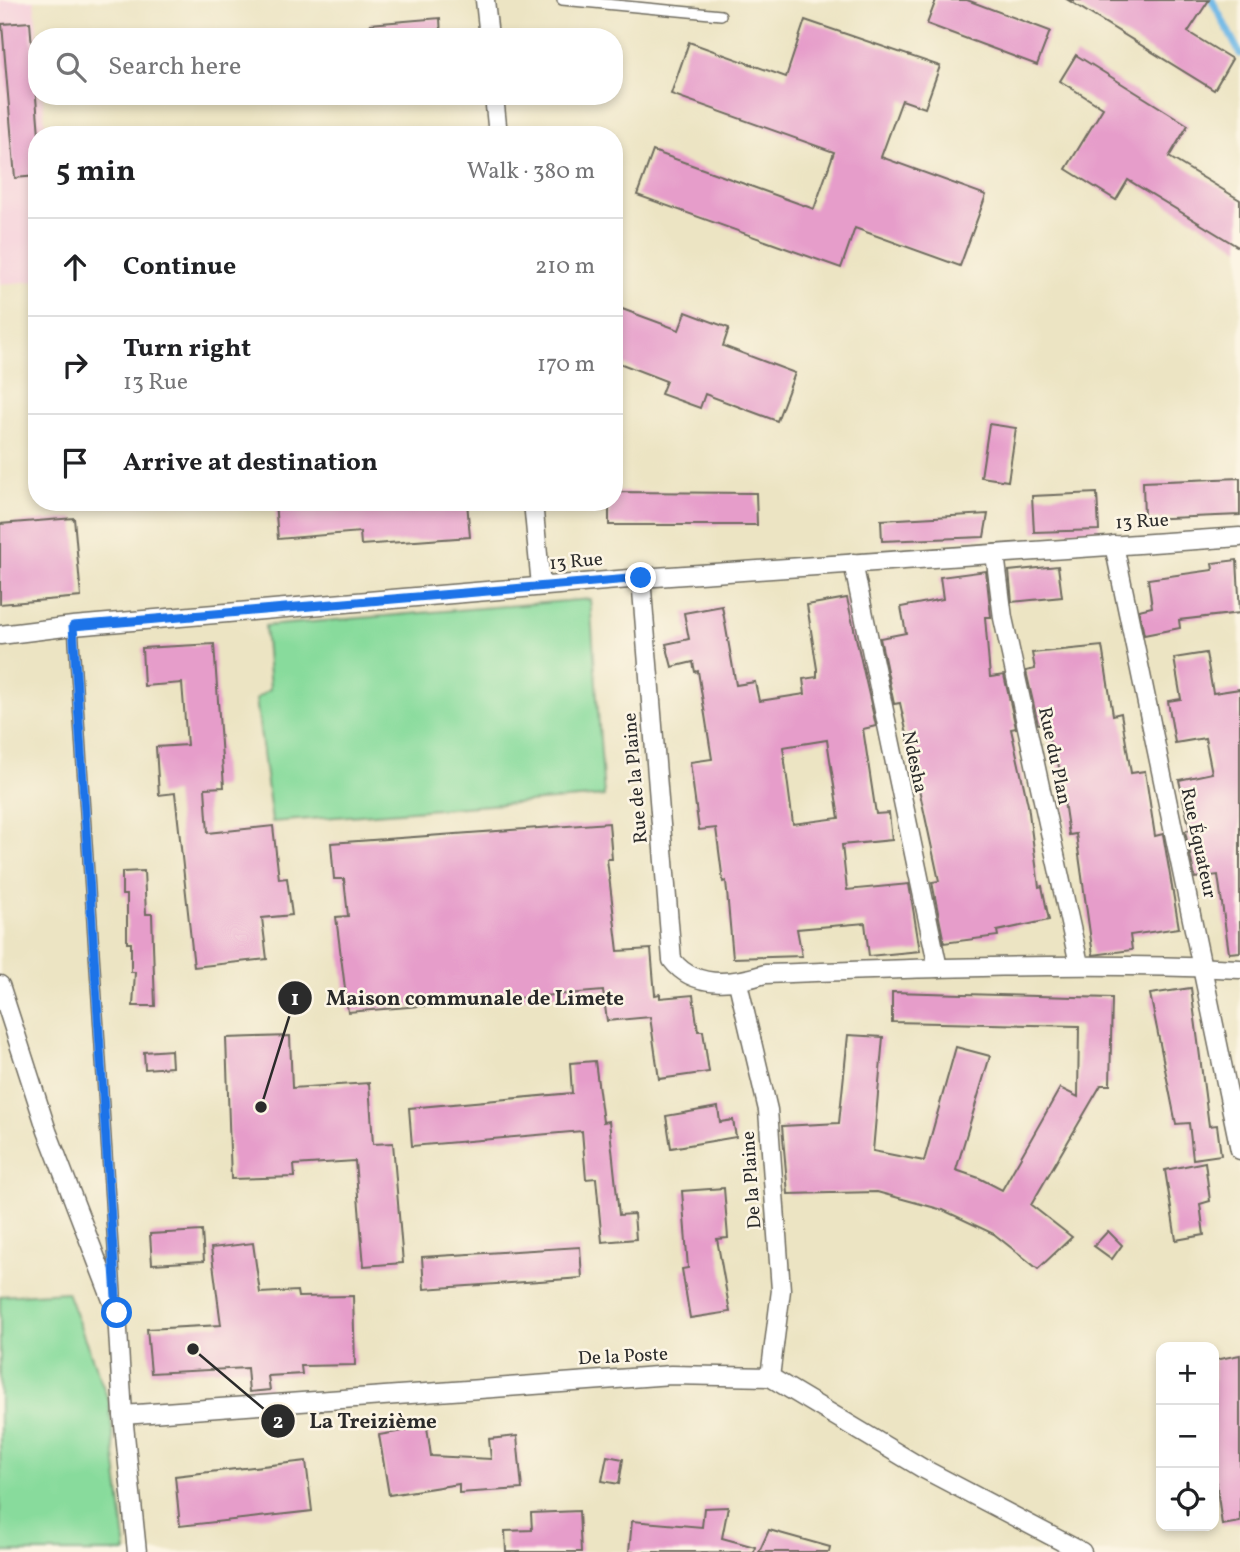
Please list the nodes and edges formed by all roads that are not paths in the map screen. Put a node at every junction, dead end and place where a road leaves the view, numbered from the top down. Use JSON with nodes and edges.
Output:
{"nodes":[{"id":1,"x":485,"y":0,"type":"edge"},
{"id":2,"x":562,"y":0,"type":"edge"},
{"id":3,"x":720,"y":15,"type":"dead end"},
{"id":4,"x":488,"y":28,"type":"edge"},
{"id":5,"x":495,"y":105,"type":"edge"},
{"id":6,"x":497,"y":126,"type":"edge"},
{"id":7,"x":534,"y":511,"type":"edge"},
{"id":8,"x":1240,"y":537,"type":"edge"},
{"id":9,"x":1114,"y":545,"type":"junction"},
{"id":10,"x":995,"y":554,"type":"junction"},
{"id":11,"x":853,"y":563,"type":"junction"},
{"id":12,"x":641,"y":578,"type":"junction"},
{"id":13,"x":541,"y":586,"type":"junction"},
{"id":14,"x":73,"y":626,"type":"junction"},
{"id":15,"x":0,"y":635,"type":"edge"},
{"id":16,"x":1079,"y":964,"type":"junction"},
{"id":17,"x":1204,"y":967,"type":"junction"},
{"id":18,"x":938,"y":968,"type":"junction"},
{"id":19,"x":1240,"y":969,"type":"edge"},
{"id":20,"x":738,"y":983,"type":"junction"},
{"id":21,"x":0,"y":985,"type":"edge"},
{"id":22,"x":1240,"y":1150,"type":"edge"},
{"id":23,"x":117,"y":1313,"type":"junction"},
{"id":24,"x":770,"y":1377,"type":"junction"},
{"id":25,"x":122,"y":1415,"type":"junction"},
{"id":26,"x":137,"y":1552,"type":"edge"},
{"id":27,"x":1082,"y":1552,"type":"edge"}],
"edges":[{"from":1,"to":4,"type":"street"},
{"from":2,"to":3,"type":"lane"},
{"from":5,"to":6,"type":"street"},
{"from":7,"to":13,"type":"street"},
{"from":8,"to":9,"type":"street","name":"13 Rue"},
{"from":9,"to":10,"type":"street","name":"13 Rue"},
{"from":9,"to":17,"type":"street","name":"Rue Équateur"},
{"from":10,"to":11,"type":"street","name":"13 Rue"},
{"from":10,"to":16,"type":"street","name":"Rue du Plan"},
{"from":11,"to":12,"type":"street","name":"13 Rue"},
{"from":11,"to":18,"type":"street","name":"Ndesha"},
{"from":12,"to":13,"type":"street","name":"13 Rue"},
{"from":12,"to":20,"type":"street","name":"Rue de la Plaine"},
{"from":13,"to":14,"type":"street","name":"13 Rue"},
{"from":14,"to":15,"type":"street","name":"13 Rue"},
{"from":14,"to":23,"type":"lane"},
{"from":16,"to":17,"type":"street"},
{"from":16,"to":18,"type":"street"},
{"from":17,"to":19,"type":"street"},
{"from":17,"to":22,"type":"street","name":"Rue Équateur"},
{"from":18,"to":20,"type":"street"},
{"from":20,"to":24,"type":"street","name":"De la Plaine"},
{"from":21,"to":23,"type":"street"},
{"from":23,"to":25,"type":"street"},
{"from":24,"to":25,"type":"street","name":"De la Poste"},
{"from":24,"to":27,"type":"street","name":"De la Poste"},
{"from":25,"to":26,"type":"street"}]}
